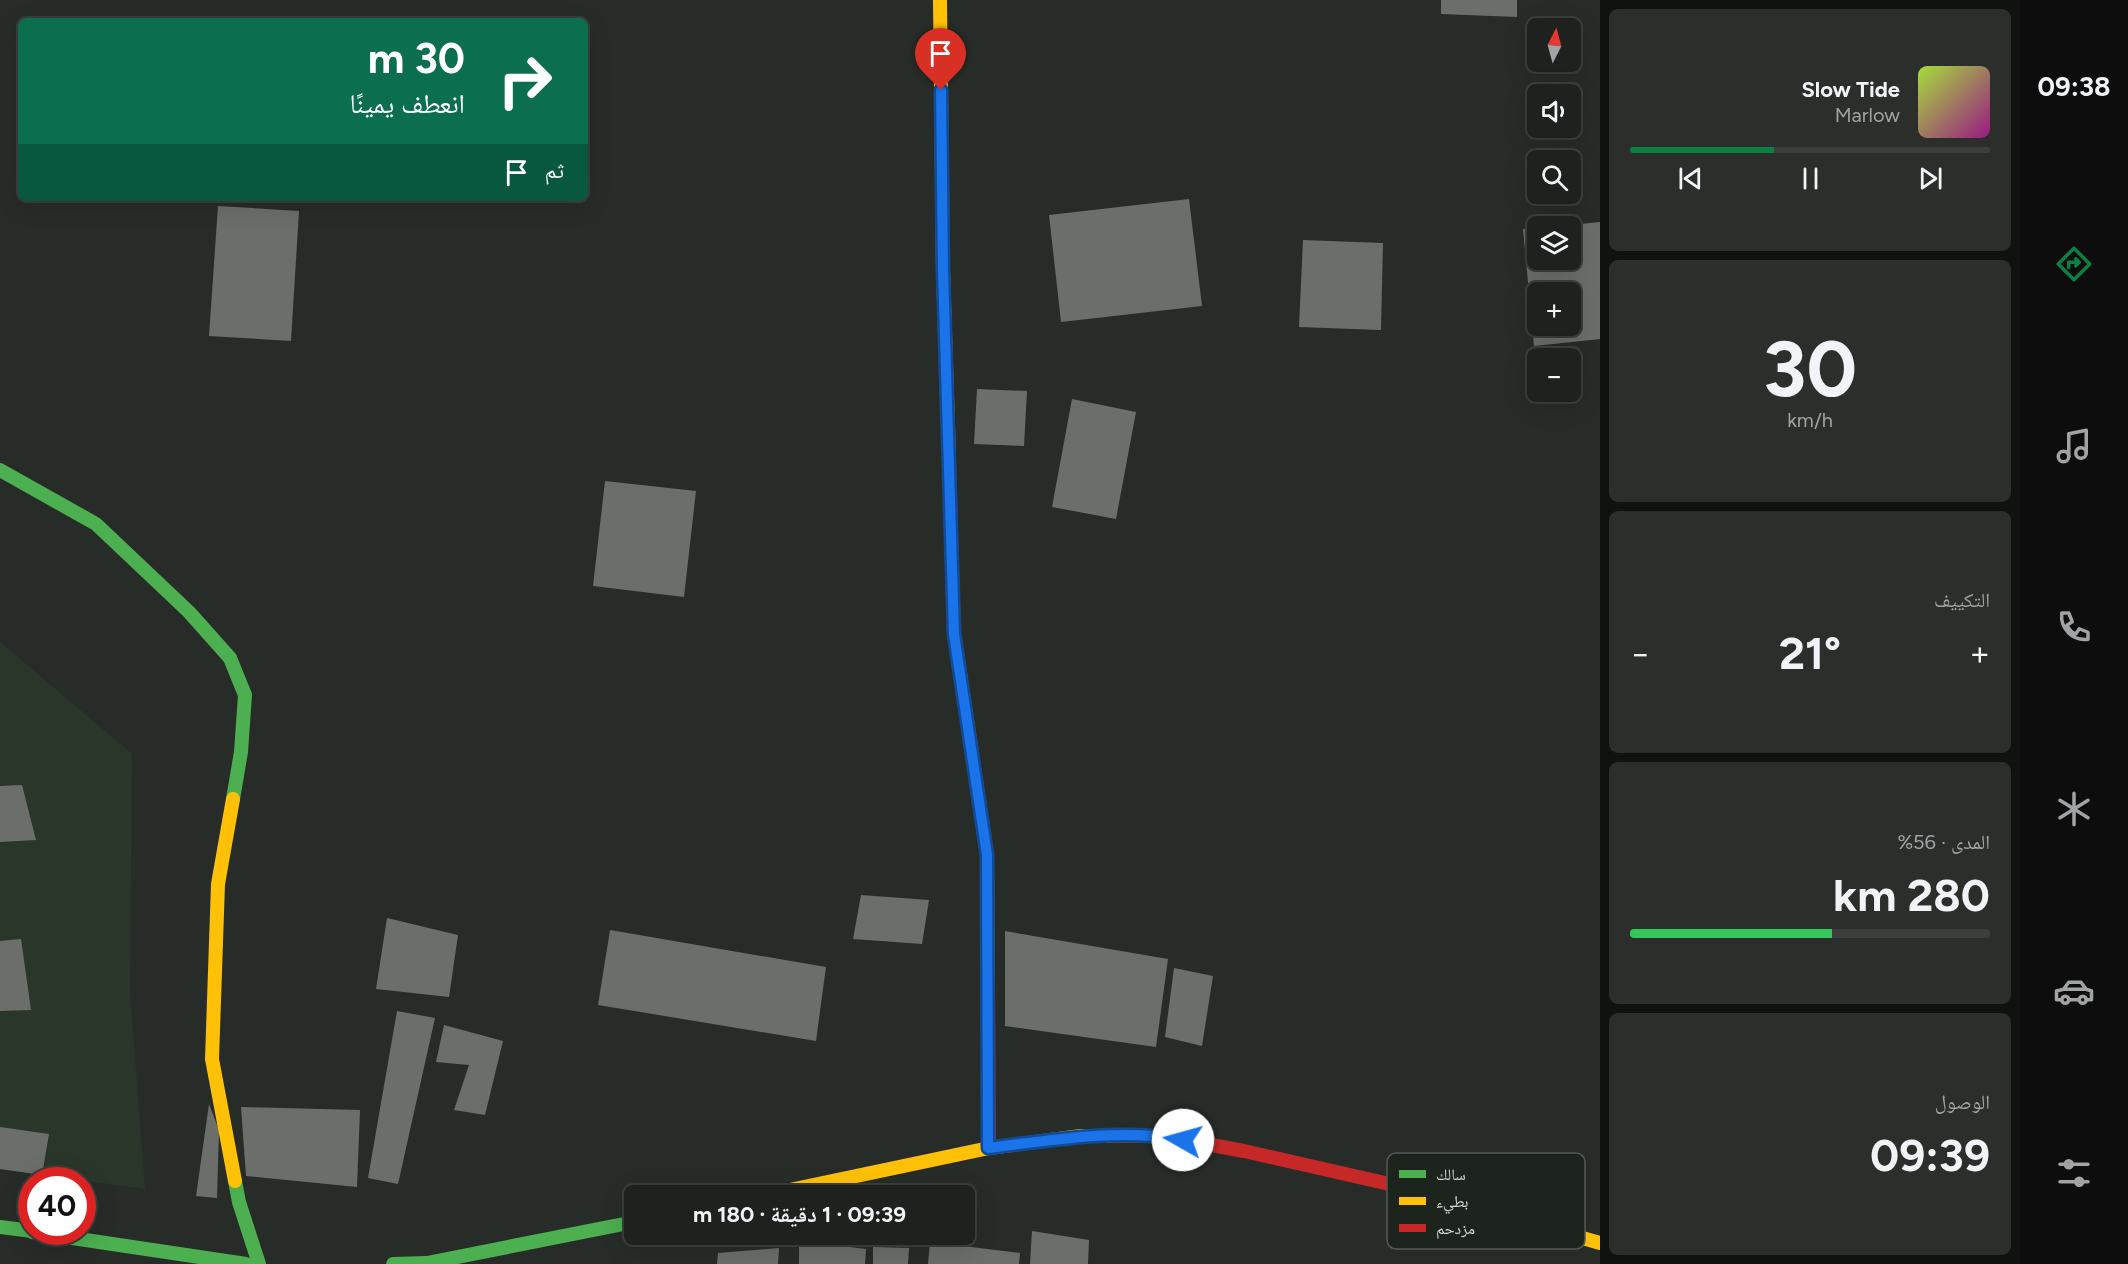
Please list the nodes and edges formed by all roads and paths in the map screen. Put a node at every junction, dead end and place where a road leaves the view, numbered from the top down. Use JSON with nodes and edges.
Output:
{"nodes":[{"id":1,"x":940,"y":0,"type":"edge"},
{"id":2,"x":0,"y":470,"type":"edge"},
{"id":3,"x":988,"y":1148,"type":"junction"},
{"id":4,"x":1387,"y":1183,"type":"edge"},
{"id":5,"x":814,"y":1185,"type":"edge"},
{"id":6,"x":624,"y":1224,"type":"edge"},
{"id":7,"x":0,"y":1227,"type":"edge"},
{"id":8,"x":18,"y":1229,"type":"edge"},
{"id":9,"x":1585,"y":1239,"type":"edge"},
{"id":10,"x":96,"y":1241,"type":"edge"},
{"id":11,"x":1600,"y":1243,"type":"edge"},
{"id":12,"x":83,"y":1245,"type":"edge"},
{"id":13,"x":84,"y":1256,"type":"dead end"},
{"id":14,"x":246,"y":1264,"type":"edge"},
{"id":15,"x":259,"y":1264,"type":"edge"},
{"id":16,"x":393,"y":1264,"type":"edge"}],
"edges":[{"from":1,"to":3,"type":"street"},
{"from":2,"to":15,"type":"street"},
{"from":3,"to":4,"type":"street"},
{"from":3,"to":5,"type":"street"},
{"from":6,"to":16,"type":"street"},
{"from":7,"to":8,"type":"street"},
{"from":9,"to":11,"type":"street"},
{"from":10,"to":14,"type":"street"},
{"from":12,"to":13,"type":"street"}]}
